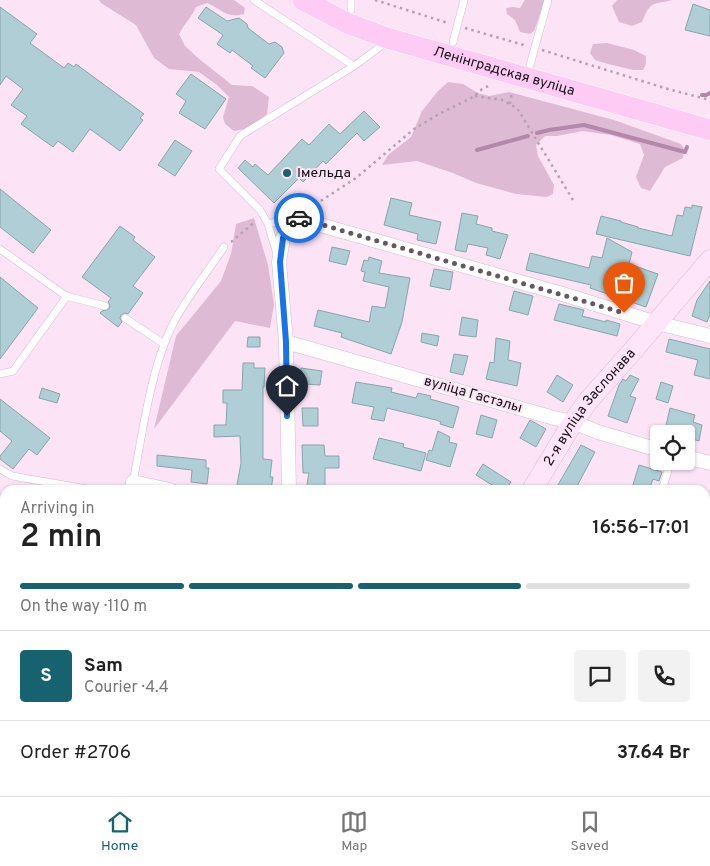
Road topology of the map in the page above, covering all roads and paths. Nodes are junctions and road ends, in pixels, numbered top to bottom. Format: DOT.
graph roads {
  1 [pos="254,0"];
  2 [pos="304,0"];
  3 [pos="330,0"];
  4 [pos="464,0"];
  5 [pos="548,0"];
  6 [pos="350,11"];
  7 [pos="389,32"];
  8 [pos="451,49"];
  9 [pos="354,66"];
  10 [pos="523,77"];
  11 [pos="493,83"];
  12 [pos="475,96"];
  13 [pos="510,104"];
  14 [pos="710,116"];
  15 [pos="710,130"];
  16 [pos="573,200"];
  17 [pos="263,216"];
  18 [pos="296,218"];
  19 [pos="268,224"];
  20 [pos="224,247"];
  21 [pos="0,250"];
  22 [pos="710,260"];
  23 [pos="280,262"];
  24 [pos="67,296"];
  25 [pos="105,306"];
  26 [pos="125,318"];
  27 [pos="656,323"];
  28 [pos="710,336"];
  29 [pos="286,342"];
  30 [pos="164,344"];
  31 [pos="0,374"];
  32 [pos="573,422"];
  33 [pos="650,447"];
  34 [pos="695,459"];
  35 [pos="710,463"];
  36 [pos="0,469"];
  37 [pos="668,470"];
  38 [pos="64,485"];
  39 [pos="132,485"];
  40 [pos="289,485"];
  41 [pos="535,485"];
  42 [pos="664,485"];
  1 -- 9 [label="lane"];
  2 -- 6 [label="main road, Ленінградская вуліца"];
  3 -- 6 [label="main road, Ленінградская вуліца"];
  4 -- 8 [label="lane"];
  5 -- 10 [label="lane"];
  6 -- 7 [label="main road, Ленінградская вуліца"];
  7 -- 8 [label="main road, Ленінградская вуліца"];
  7 -- 9 [label="lane"];
  8 -- 10 [label="main road, Ленінградская вуліца"];
  9 -- 17 [label="lane"];
  10 -- 13 [label="path"];
  10 -- 14 [label="main road, Ленінградская вуліца"];
  10 -- 15 [label="main road, Ленінградская вуліца"];
  11 -- 12 [label="path"];
  12 -- 13 [label="path"];
  12 -- 18 [label="path"];
  13 -- 16 [label="path"];
  17 -- 19 [label="lane"];
  17 -- 20 [label="path"];
  18 -- 19 [label="lane"];
  18 -- 23 [label="street"];
  18 -- 27 [label="street"];
  19 -- 23 [label="lane"];
  20 -- 30 [label="lane"];
  21 -- 24 [label="lane"];
  22 -- 27 [label="main road, 2-я вуліца Заслонава"];
  23 -- 29 [label="street"];
  24 -- 25 [label="lane"];
  24 -- 31 [label="lane"];
  26 -- 30 [label="lane"];
  27 -- 28 [label="street"];
  27 -- 32 [label="main road, 2-я вуліца Заслонава"];
  29 -- 32 [label="street, вуліца Гастэлы"];
  29 -- 40 [label="street"];
  30 -- 39 [label="lane"];
  32 -- 33 [label="street, вуліца Гастэлы"];
  32 -- 41 [label="main road, 2-я вуліца Заслонава"];
  34 -- 35 [label="street"];
  36 -- 38 [label="lane"];
  37 -- 42 [label="lane"];
}
